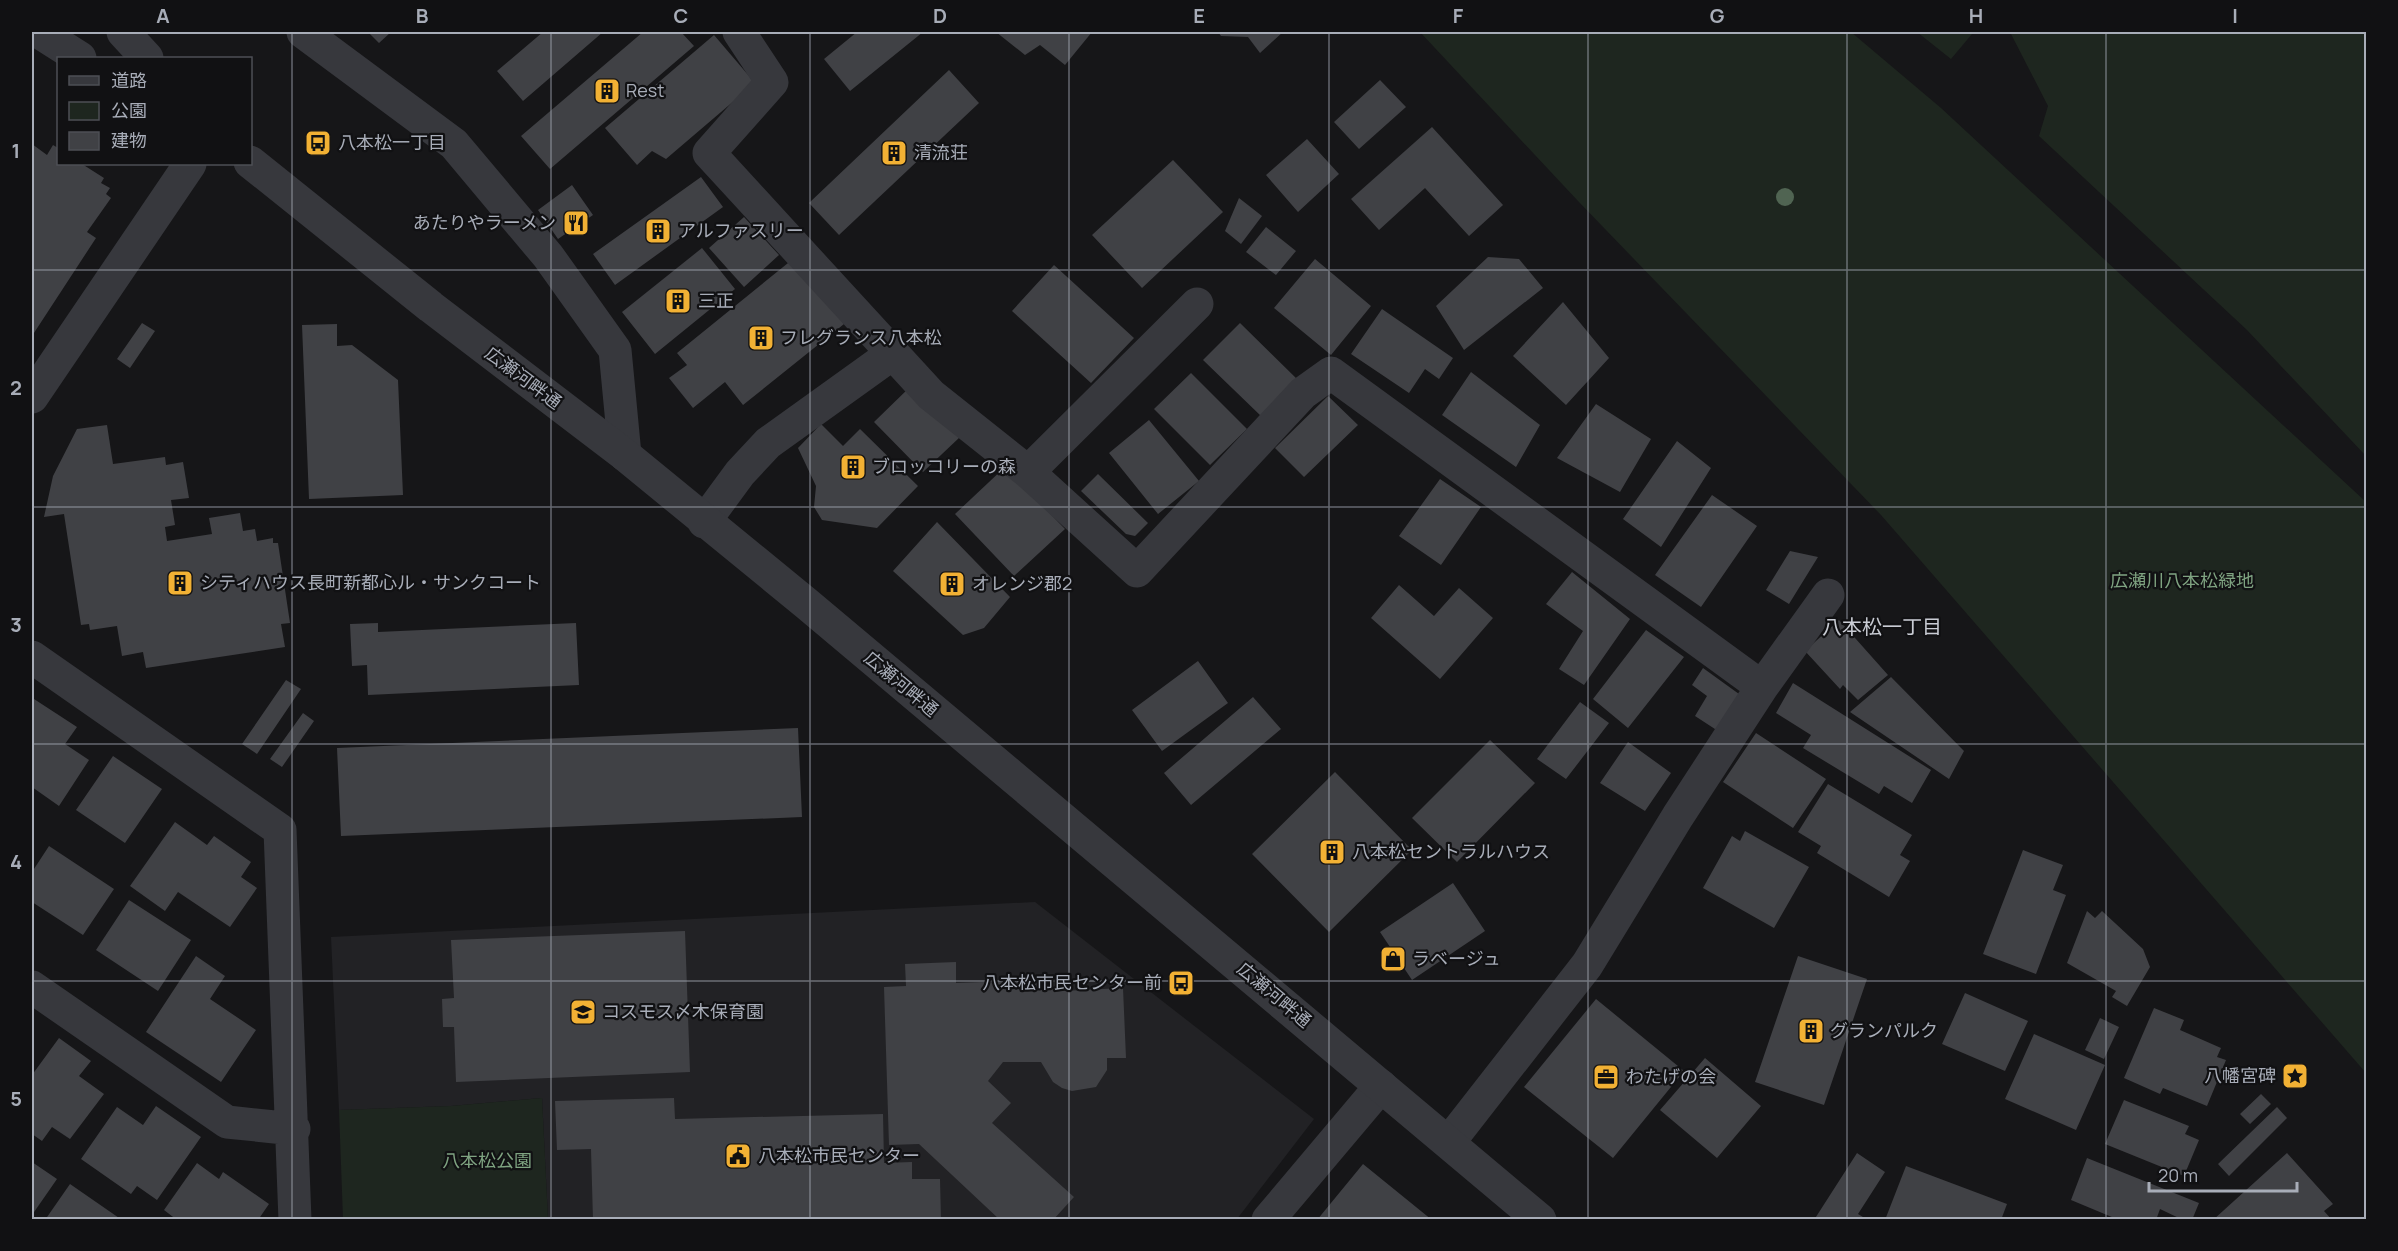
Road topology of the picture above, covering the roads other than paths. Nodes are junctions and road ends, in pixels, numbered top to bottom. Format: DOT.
graph roads {
  1 [pos="39,32"];
  2 [pos="123,32"];
  3 [pos="303,32"];
  4 [pos="739,32"];
  5 [pos="78,57"];
  6 [pos="146,57"];
  7 [pos="252,164"];
  8 [pos="189,165"];
  9 [pos="1197,304"];
  10 [pos="892,354"];
  11 [pos="32,397"];
  12 [pos="625,455"];
  13 [pos="1028,472"];
  14 [pos="704,522"];
  15 [pos="1828,595"];
  16 [pos="32,657"];
  17 [pos="1762,687"];
  18 [pos="32,987"];
  19 [pos="1381,1086"];
  20 [pos="294,1130"];
  21 [pos="1449,1142"];
  22 [pos="295,1220"];
  23 [pos="1268,1220"];
  24 [pos="1540,1220"];
  1 -- 5 [label="street"];
  2 -- 6 [label="street"];
  3 -- 12 [label="street"];
  4 -- 10 [label="street"];
  7 -- 12 [label="street, 広瀬河畔通"];
  8 -- 11 [label="street"];
  9 -- 13 [label="street"];
  10 -- 13 [label="street"];
  10 -- 14 [label="street"];
  12 -- 14 [label="street, 広瀬河畔通"];
  13 -- 17 [label="street"];
  14 -- 19 [label="street, 広瀬河畔通"];
  15 -- 17 [label="street"];
  16 -- 20 [label="street"];
  17 -- 21 [label="street"];
  18 -- 20 [label="street"];
  19 -- 21 [label="street, 広瀬河畔通"];
  19 -- 23 [label="street"];
  20 -- 22 [label="street"];
  21 -- 24 [label="street, 広瀬河畔通"];
}
